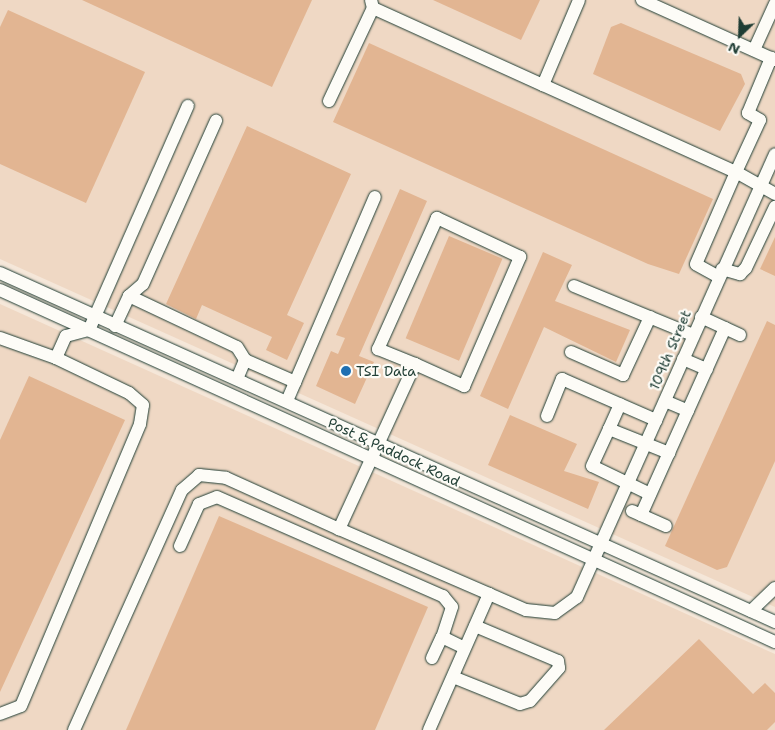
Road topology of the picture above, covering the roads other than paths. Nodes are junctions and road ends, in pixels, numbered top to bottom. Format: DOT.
graph roads {
  1 [pos="579,0"];
  2 [pos="642,0"];
  3 [pos="372,4"];
  4 [pos="775,4"];
  5 [pos="772,16"];
  6 [pos="754,50"];
  7 [pos="773,59"];
  8 [pos="543,85"];
  9 [pos="329,101"];
  10 [pos="188,106"];
  11 [pos="216,121"];
  12 [pos="775,154"];
  13 [pos="736,172"];
  14 [pos="762,183"];
  15 [pos="775,194"];
  16 [pos="375,197"];
  17 [pos="775,207"];
  18 [pos="0,273"];
  19 [pos="721,273"];
  20 [pos="574,286"];
  21 [pos="1,294"];
  22 [pos="129,296"];
  23 [pos="95,317"];
  24 [pos="650,317"];
  25 [pos="701,317"];
  26 [pos="115,326"];
  27 [pos="725,328"];
  28 [pos="89,330"];
  29 [pos="693,335"];
  30 [pos="740,335"];
  31 [pos="0,338"];
  32 [pos="572,352"];
  33 [pos="56,358"];
  34 [pos="683,359"];
  35 [pos="245,360"];
  36 [pos="415,364"];
  37 [pos="707,369"];
  38 [pos="237,380"];
  39 [pos="295,382"];
  40 [pos="287,401"];
  41 [pos="665,401"];
  42 [pos="620,404"];
  43 [pos="688,411"];
  44 [pos="547,416"];
  45 [pos="656,420"];
  46 [pos="609,429"];
  47 [pos="378,442"];
  48 [pos="646,445"];
  49 [pos="669,453"];
  50 [pos="371,457"];
  51 [pos="630,482"];
  52 [pos="650,494"];
  53 [pos="169,516"];
  54 [pos="189,525"];
  55 [pos="666,526"];
  56 [pos="339,528"];
  57 [pos="603,544"];
  58 [pos="180,546"];
  59 [pos="596,560"];
  60 [pos="775,588"];
  61 [pos="489,594"];
  62 [pos="751,611"];
  63 [pos="775,622"];
  64 [pos="475,626"];
  65 [pos="442,637"];
  66 [pos="775,642"];
  67 [pos="465,648"];
  68 [pos="432,658"];
  69 [pos="452,677"];
  70 [pos="0,714"];
  71 [pos="74,730"];
  72 [pos="429,730"];
  1 -- 8 [label="street"];
  2 -- 6 [label="street"];
  3 -- 8 [label="street"];
  3 -- 9 [label="street"];
  4 -- 5 [label="street"];
  5 -- 6 [label="street"];
  6 -- 7 [label="street"];
  7 -- 13 [label="street"];
  8 -- 13 [label="street"];
  10 -- 23 [label="street"];
  11 -- 22 [label="street"];
  12 -- 14 [label="street, 109th Street"];
  13 -- 14 [label="street"];
  13 -- 19 [label="street"];
  14 -- 15 [label="street"];
  14 -- 19 [label="street, 109th Street"];
  16 -- 39 [label="street"];
  17 -- 19 [label="street"];
  18 -- 23 [label="street, Post & Paddock Road"];
  19 -- 25 [label="street, 109th Street"];
  20 -- 24 [label="street"];
  21 -- 28 [label="street, Post & Paddock Road"];
  22 -- 26 [label="street"];
  22 -- 35 [label="street"];
  23 -- 26 [label="street, Post & Paddock Road"];
  23 -- 28 [label="street"];
  24 -- 29 [label="street"];
  24 -- 32 [label="street"];
  25 -- 27 [label="street"];
  25 -- 29 [label="street, 109th Street"];
  26 -- 38 [label="street, Post & Paddock Road"];
  27 -- 30 [label="street"];
  27 -- 37 [label="street"];
  28 -- 33 [label="street"];
  28 -- 50 [label="street, Post & Paddock Road"];
  29 -- 34 [label="street, 109th Street"];
  31 -- 33 [label="street"];
  33 -- 70 [label="street"];
  34 -- 37 [label="street"];
  34 -- 41 [label="street, 109th Street"];
  35 -- 38 [label="street"];
  35 -- 39 [label="street"];
  36 -- 36 [label="street"];
  36 -- 47 [label="street"];
  37 -- 43 [label="street"];
  38 -- 40 [label="street, Post & Paddock Road"];
  39 -- 40 [label="street"];
  40 -- 47 [label="street, Post & Paddock Road"];
  41 -- 43 [label="street"];
  41 -- 45 [label="street, 109th Street"];
  42 -- 44 [label="street"];
  42 -- 45 [label="street"];
  42 -- 46 [label="street"];
  43 -- 49 [label="street"];
  45 -- 48 [label="street, 109th Street"];
  46 -- 48 [label="street"];
  46 -- 51 [label="street"];
  47 -- 50 [label="street"];
  47 -- 57 [label="street, Post & Paddock Road"];
  48 -- 49 [label="street"];
  48 -- 51 [label="street, 109th Street"];
  49 -- 52 [label="street"];
  50 -- 56 [label="street"];
  50 -- 59 [label="street, Post & Paddock Road"];
  51 -- 52 [label="street"];
  51 -- 57 [label="street, 109th Street"];
  52 -- 55 [label="street"];
  53 -- 54 [label="street"];
  53 -- 56 [label="street, 109th Street"];
  53 -- 71 [label="street, 109th Street"];
  54 -- 58 [label="street"];
  54 -- 65 [label="street"];
  56 -- 61 [label="street, 109th Street"];
  57 -- 59 [label="street, 109th Street"];
  57 -- 62 [label="street, Post & Paddock Road"];
  59 -- 61 [label="street, 109th Street"];
  59 -- 66 [label="street, Post & Paddock Road"];
  60 -- 62 [label="street"];
  61 -- 64 [label="street"];
  62 -- 63 [label="street, Post & Paddock Road"];
  64 -- 67 [label="street"];
  64 -- 69 [label="street"];
  65 -- 67 [label="street"];
  65 -- 68 [label="street"];
  67 -- 69 [label="street"];
  69 -- 72 [label="street"];
}
